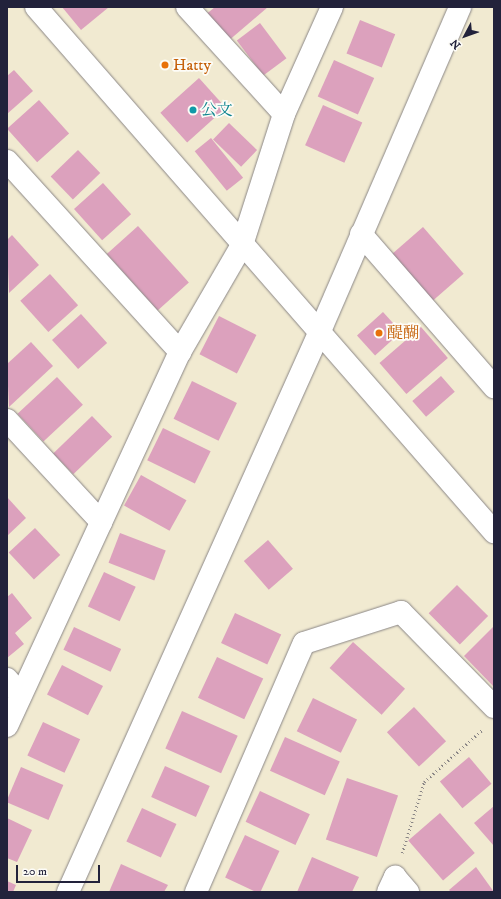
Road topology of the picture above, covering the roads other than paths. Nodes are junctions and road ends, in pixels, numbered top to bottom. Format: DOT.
graph roads {
  1 [pos="36,7"];
  2 [pos="187,7"];
  3 [pos="332,7"];
  4 [pos="460,7"];
  5 [pos="284,114"];
  6 [pos="7,161"];
  7 [pos="361,234"];
  8 [pos="242,245"];
  9 [pos="320,331"];
  10 [pos="180,352"];
  11 [pos="494,387"];
  12 [pos="7,420"];
  13 [pos="101,522"];
  14 [pos="494,532"];
  15 [pos="7,679"];
  16 [pos="21,695"];
  17 [pos="491,716"];
  18 [pos="7,726"];
  19 [pos="68,892"];
  20 [pos="196,892"];
  1 -- 8 [label="street"];
  2 -- 5 [label="street"];
  3 -- 5 [label="street"];
  4 -- 7 [label="street"];
  5 -- 8 [label="street"];
  6 -- 10 [label="street"];
  7 -- 9 [label="street"];
  7 -- 11 [label="street"];
  8 -- 9 [label="street"];
  8 -- 10 [label="street"];
  9 -- 14 [label="street"];
  9 -- 19 [label="street"];
  10 -- 13 [label="street"];
  12 -- 13 [label="street"];
  13 -- 16 [label="street"];
  15 -- 16 [label="street"];
  16 -- 18 [label="street"];
  17 -- 20 [label="street"];
}
